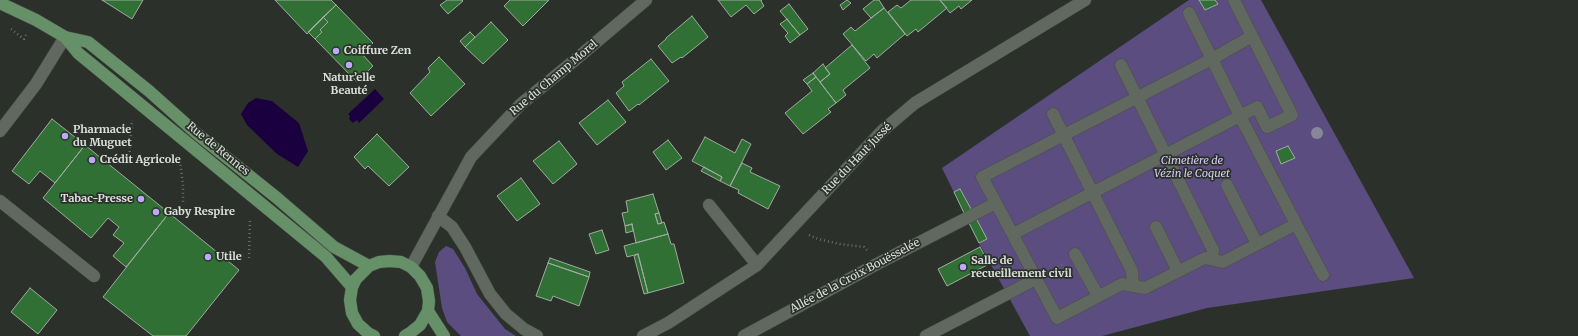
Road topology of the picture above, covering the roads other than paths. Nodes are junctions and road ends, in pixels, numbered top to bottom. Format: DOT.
graph roads {
  1 [pos="646,0"];
  2 [pos="1085,0"];
  3 [pos="1234,0"];
  4 [pos="0,3"];
  5 [pos="1189,13"];
  6 [pos="1252,36"];
  7 [pos="65,37"];
  8 [pos="1212,59"];
  9 [pos="1121,65"];
  10 [pos="1136,98"];
  11 [pos="1052,114"];
  12 [pos="1240,116"];
  13 [pos="0,131"];
  14 [pos="1063,135"];
  15 [pos="1165,155"];
  16 [pos="1227,186"];
  17 [pos="1092,194"];
  18 [pos="0,201"];
  19 [pos="996,203"];
  20 [pos="709,205"];
  21 [pos="438,216"];
  22 [pos="1296,224"];
  23 [pos="1156,227"];
  24 [pos="1013,234"];
  25 [pos="1257,244"];
  26 [pos="1075,254"];
  27 [pos="1212,259"];
  28 [pos="757,265"];
  29 [pos="369,266"];
  30 [pos="411,267"];
  31 [pos="1178,271"];
  32 [pos="1323,275"];
  33 [pos="94,276"];
  34 [pos="1036,279"];
  35 [pos="1133,286"];
  36 [pos="352,287"];
  37 [pos="1098,296"];
  38 [pos="428,311"];
  39 [pos="370,335"];
  40 [pos="410,335"];
  41 [pos="444,336"];
  42 [pos="537,336"];
  43 [pos="643,336"];
  44 [pos="744,336"];
  45 [pos="926,336"];
  1 -- 21 [label="street, Rue du Champ Morel"];
  2 -- 28 [label="street, Rue du Haut Jussé"];
  3 -- 6 [label="street"];
  4 -- 7 [label="main road, Rue de Rennes"];
  5 -- 8 [label="street"];
  6 -- 8 [label="street"];
  6 -- 12 [label="street"];
  7 -- 13 [label="street"];
  7 -- 29 [label="main road, Rue de Rennes"];
  7 -- 36 [label="main road, Rue de Rennes"];
  8 -- 10 [label="street"];
  8 -- 12 [label="street"];
  9 -- 10 [label="street"];
  10 -- 14 [label="street"];
  10 -- 15 [label="street"];
  11 -- 14 [label="street"];
  12 -- 15 [label="street"];
  12 -- 22 [label="street"];
  14 -- 17 [label="street"];
  14 -- 19 [label="street"];
  15 -- 17 [label="street"];
  15 -- 27 [label="street"];
  16 -- 25 [label="street"];
  17 -- 24 [label="street"];
  17 -- 35 [label="street"];
  18 -- 33 [label="street"];
  19 -- 24 [label="street"];
  19 -- 44 [label="street, Allée de la Croix Bouësselée"];
  20 -- 28 [label="street"];
  21 -- 30 [label="street, Rue du Champ Morel"];
  21 -- 42 [label="street"];
  22 -- 25 [label="street"];
  22 -- 32 [label="street"];
  23 -- 31 [label="street"];
  24 -- 34 [label="street"];
  25 -- 27 [label="street"];
  26 -- 37 [label="street"];
  27 -- 31 [label="street"];
  28 -- 43 [label="street, Rue du Haut Jussé"];
  29 -- 30 [label="main road"];
  29 -- 36 [label="main road"];
  30 -- 38 [label="main road"];
  31 -- 35 [label="street"];
  34 -- 37 [label="street"];
  34 -- 45 [label="street"];
  35 -- 37 [label="street"];
  36 -- 39 [label="main road"];
  38 -- 40 [label="main road"];
  38 -- 41 [label="main road"];
}
